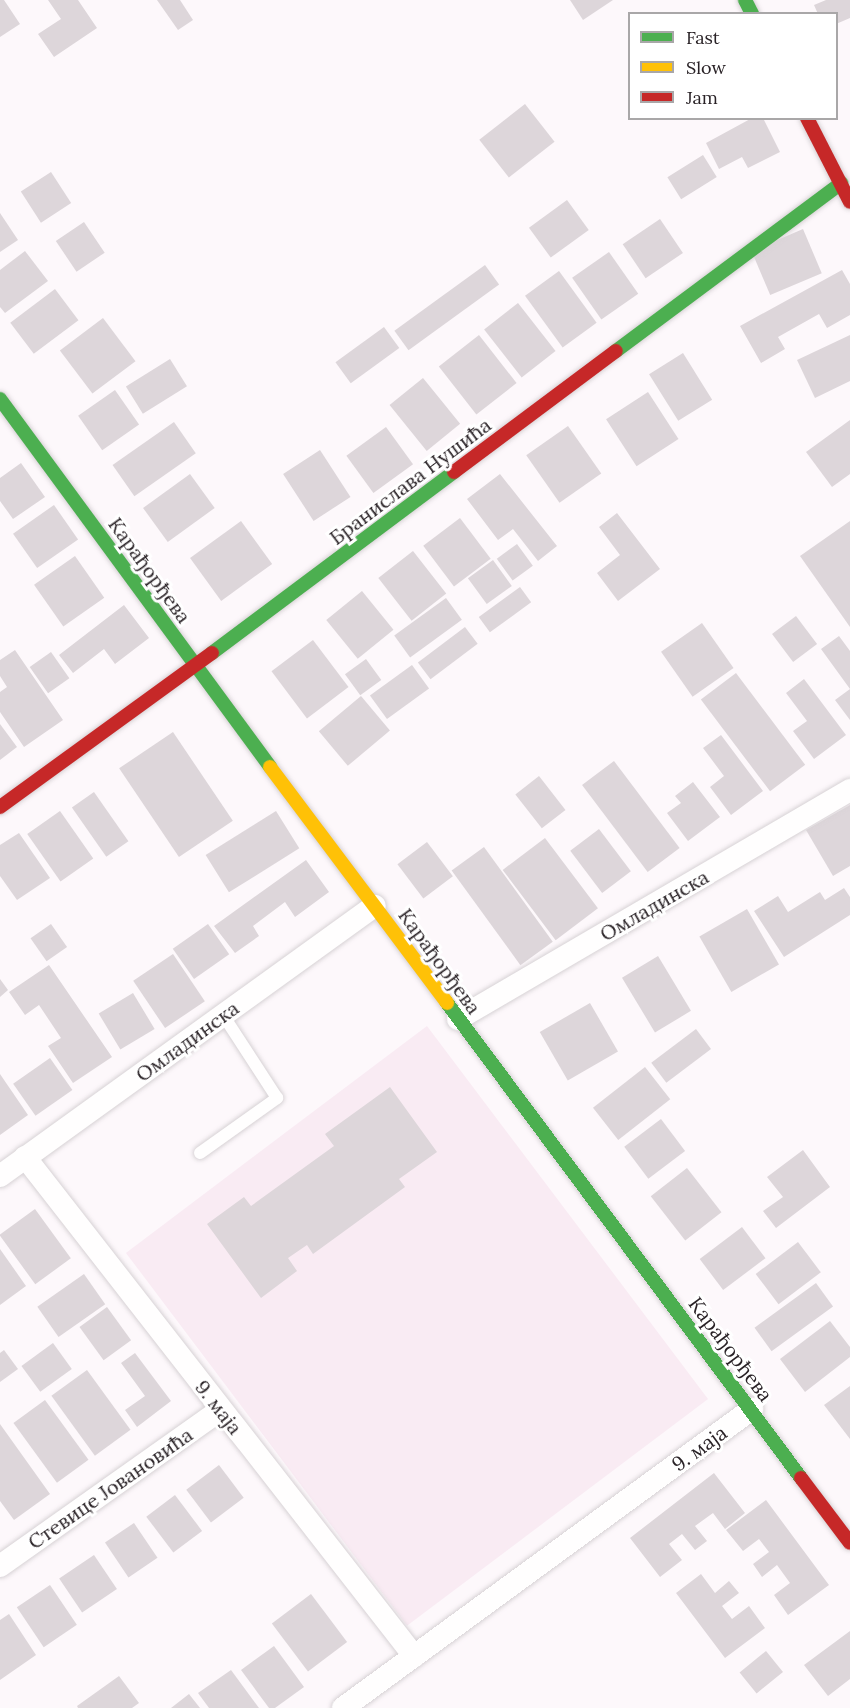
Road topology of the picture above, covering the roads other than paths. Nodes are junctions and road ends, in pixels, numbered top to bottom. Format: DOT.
graph roads {
  1 [pos="808,120"];
  2 [pos="841,183"];
  3 [pos="850,202"];
  4 [pos="4,412"];
  5 [pos="195,666"];
  6 [pos="850,790"];
  7 [pos="0,807"];
  8 [pos="375,906"];
  9 [pos="224,1015"];
  10 [pos="458,1020"];
  11 [pos="200,1153"];
  12 [pos="25,1157"];
  13 [pos="0,1176"];
  14 [pos="752,1409"];
  15 [pos="220,1410"];
  16 [pos="850,1543"];
  17 [pos="0,1566"];
  18 [pos="414,1656"];
  19 [pos="343,1708"];
  1 -- 2 [label="street"];
  2 -- 3 [label="street"];
  2 -- 5 [label="street, Бранислава Нушића"];
  4 -- 5 [label="street, Карађорђева"];
  5 -- 7 [label="street, Бранислава Нушића"];
  5 -- 8 [label="street, Карађорђева"];
  6 -- 10 [label="street, Омладинска"];
  8 -- 9 [label="street, Омладинска"];
  8 -- 10 [label="street, Карађорђева"];
  9 -- 11 [label="lane"];
  9 -- 12 [label="street, Омладинска"];
  10 -- 14 [label="street, Карађорђева"];
  12 -- 13 [label="street, Омладинска"];
  12 -- 15 [label="street, 9. маја"];
  14 -- 16 [label="street, Карађорђева"];
  14 -- 18 [label="street, 9. маја"];
  15 -- 17 [label="street, Стевице Јовановића"];
  15 -- 18 [label="street, 9. маја"];
  18 -- 19 [label="street, 9. маја"];
}
